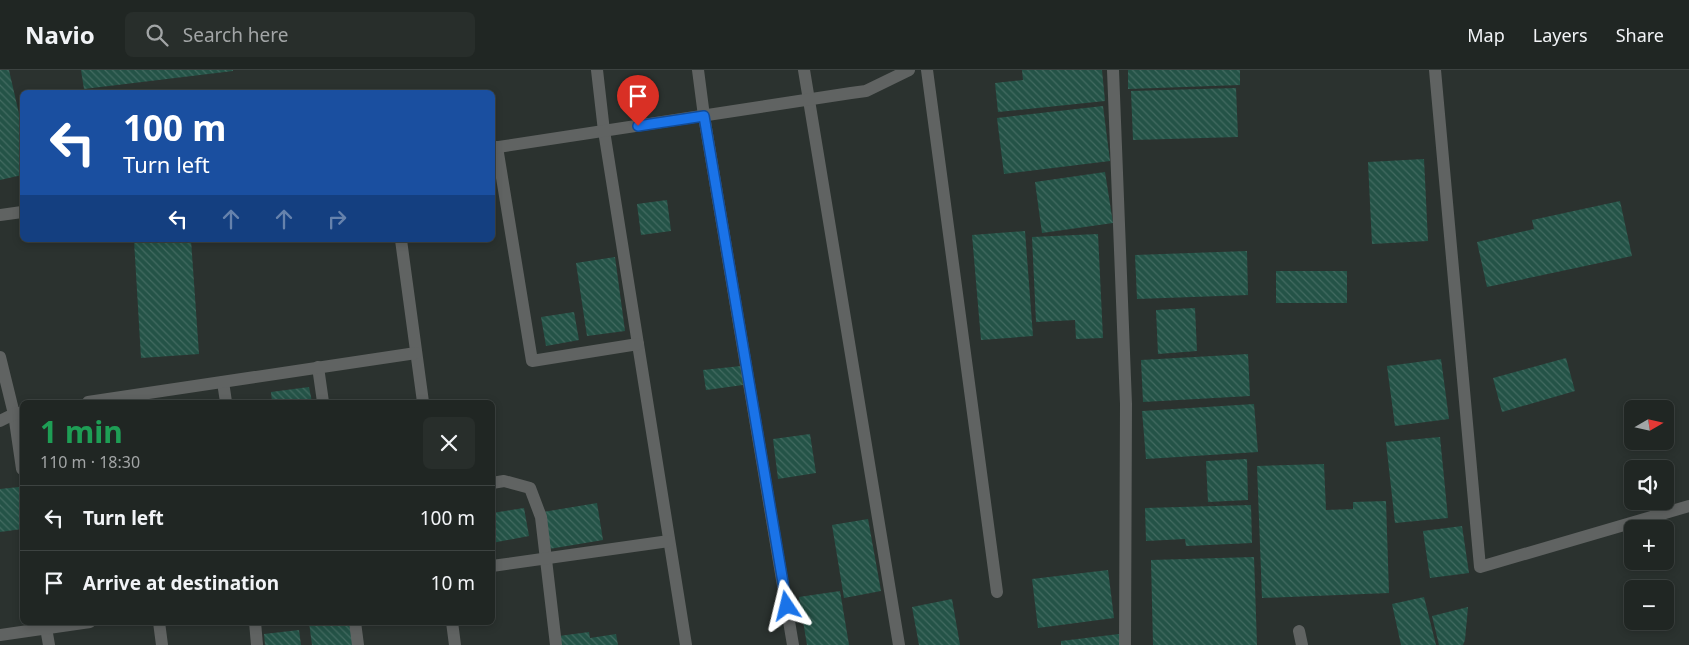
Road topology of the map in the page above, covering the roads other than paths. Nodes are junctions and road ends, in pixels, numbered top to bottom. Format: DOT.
graph roads {
  1 [pos="597,70"];
  2 [pos="698,70"];
  3 [pos="804,70"];
  4 [pos="909,70"];
  5 [pos="927,70"];
  6 [pos="1113,70"];
  7 [pos="1435,70"];
  8 [pos="808,100"];
  9 [pos="704,116"];
  10 [pos="604,131"];
  11 [pos="495,148"];
  12 [pos="20,212"];
  13 [pos="0,215"];
  14 [pos="401,242"];
  15 [pos="638,344"];
  16 [pos="416,353"];
  17 [pos="0,356"];
  18 [pos="318,367"];
  19 [pos="223,382"];
  20 [pos="119,400"];
  21 [pos="226,400"];
  22 [pos="323,400"];
  23 [pos="423,400"];
  24 [pos="18,413"];
  25 [pos="0,421"];
  26 [pos="20,441"];
  27 [pos="495,482"];
  28 [pos="1689,506"];
  29 [pos="669,540"];
  30 [pos="546,558"];
  31 [pos="495,566"];
  32 [pos="998,592"];
  33 [pos="159,625"];
  34 [pos="255,625"];
  35 [pos="355,625"];
  36 [pos="452,625"];
  37 [pos="46,626"];
  38 [pos="1299,631"];
  39 [pos="0,635"];
  40 [pos="49,645"];
  41 [pos="162,645"];
  42 [pos="257,645"];
  43 [pos="358,645"];
  44 [pos="455,645"];
  45 [pos="556,645"];
  46 [pos="686,645"];
  47 [pos="794,645"];
  48 [pos="899,645"];
  49 [pos="1125,645"];
  50 [pos="1302,645"];
  1 -- 10 [label="street"];
  2 -- 9 [label="street"];
  3 -- 8 [label="street"];
  4 -- 8 [label="street"];
  5 -- 32 [label="street"];
  6 -- 49 [label="street"];
  7 -- 28 [label="street"];
  8 -- 9 [label="street"];
  8 -- 48 [label="street"];
  9 -- 10 [label="street"];
  9 -- 47 [label="street"];
  10 -- 11 [label="street"];
  10 -- 15 [label="street"];
  11 -- 15 [label="street"];
  12 -- 13 [label="street"];
  14 -- 16 [label="street"];
  15 -- 29 [label="street"];
  16 -- 18 [label="street"];
  16 -- 23 [label="street"];
  17 -- 24 [label="street"];
  18 -- 19 [label="street"];
  18 -- 22 [label="street"];
  19 -- 20 [label="street"];
  19 -- 21 [label="street"];
  24 -- 25 [label="street"];
  24 -- 26 [label="street"];
  27 -- 30 [label="street"];
  29 -- 30 [label="street"];
  29 -- 46 [label="street"];
  30 -- 31 [label="street"];
  30 -- 45 [label="street"];
  33 -- 41 [label="street"];
  34 -- 42 [label="street"];
  35 -- 43 [label="street"];
  36 -- 44 [label="street"];
  37 -- 39 [label="street"];
  37 -- 40 [label="street"];
  38 -- 50 [label="street"];
}
